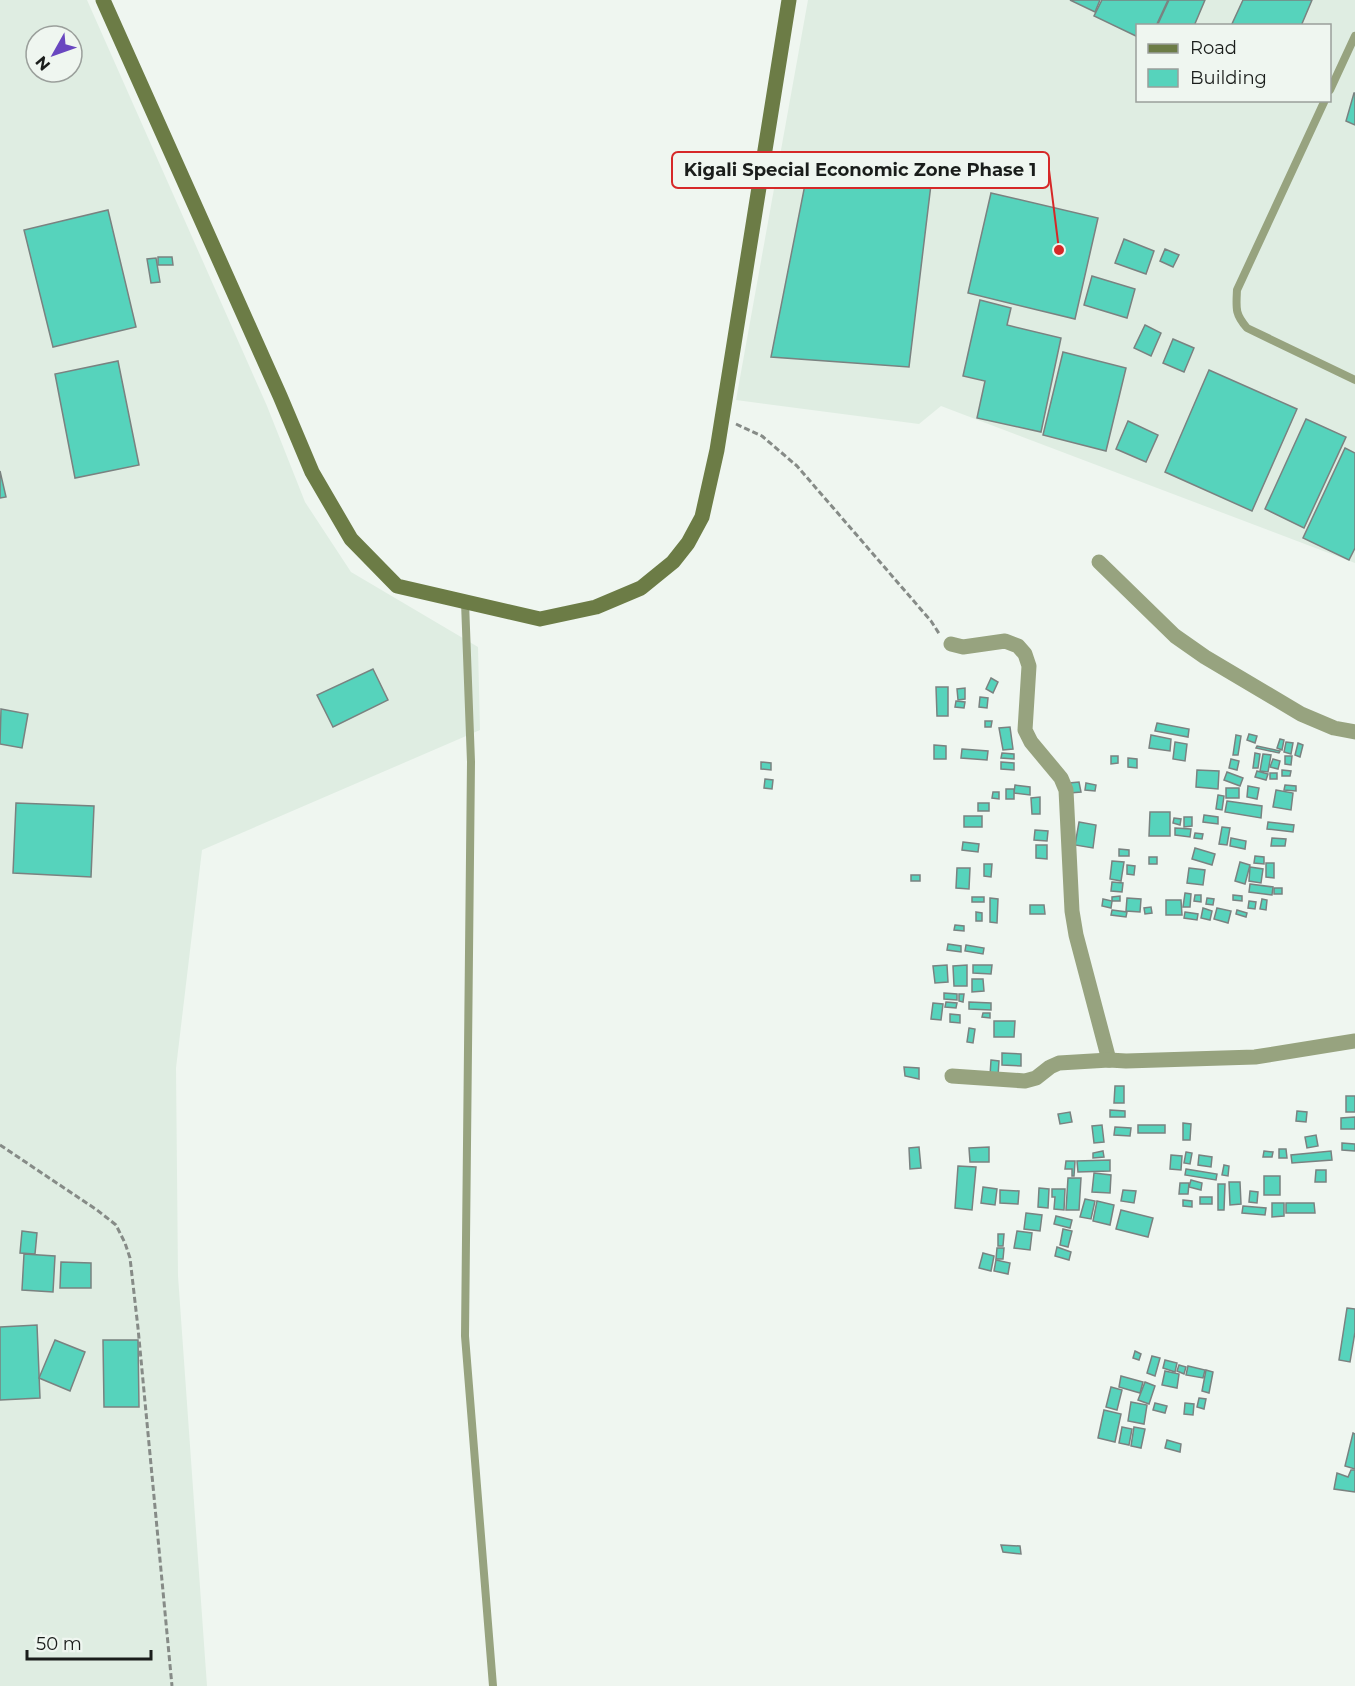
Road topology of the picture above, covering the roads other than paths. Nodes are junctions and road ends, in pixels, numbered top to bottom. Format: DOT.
graph roads {
  1 [pos="103,0"];
  2 [pos="789,0"];
  3 [pos="1355,36"];
  4 [pos="1331,86"];
  5 [pos="1324,102"];
  6 [pos="1355,380"];
  7 [pos="1099,562"];
  8 [pos="465,602"];
  9 [pos="951,644"];
  10 [pos="1355,732"];
  11 [pos="1355,1041"];
  12 [pos="1109,1060"];
  13 [pos="952,1076"];
  14 [pos="493,1686"];
  1 -- 8 [label="main road"];
  2 -- 8 [label="main road"];
  3 -- 4 [label="lane"];
  5 -- 6 [label="lane"];
  7 -- 10 [label="street"];
  8 -- 14 [label="lane"];
  9 -- 12 [label="street"];
  11 -- 12 [label="street"];
  12 -- 13 [label="street"];
}
